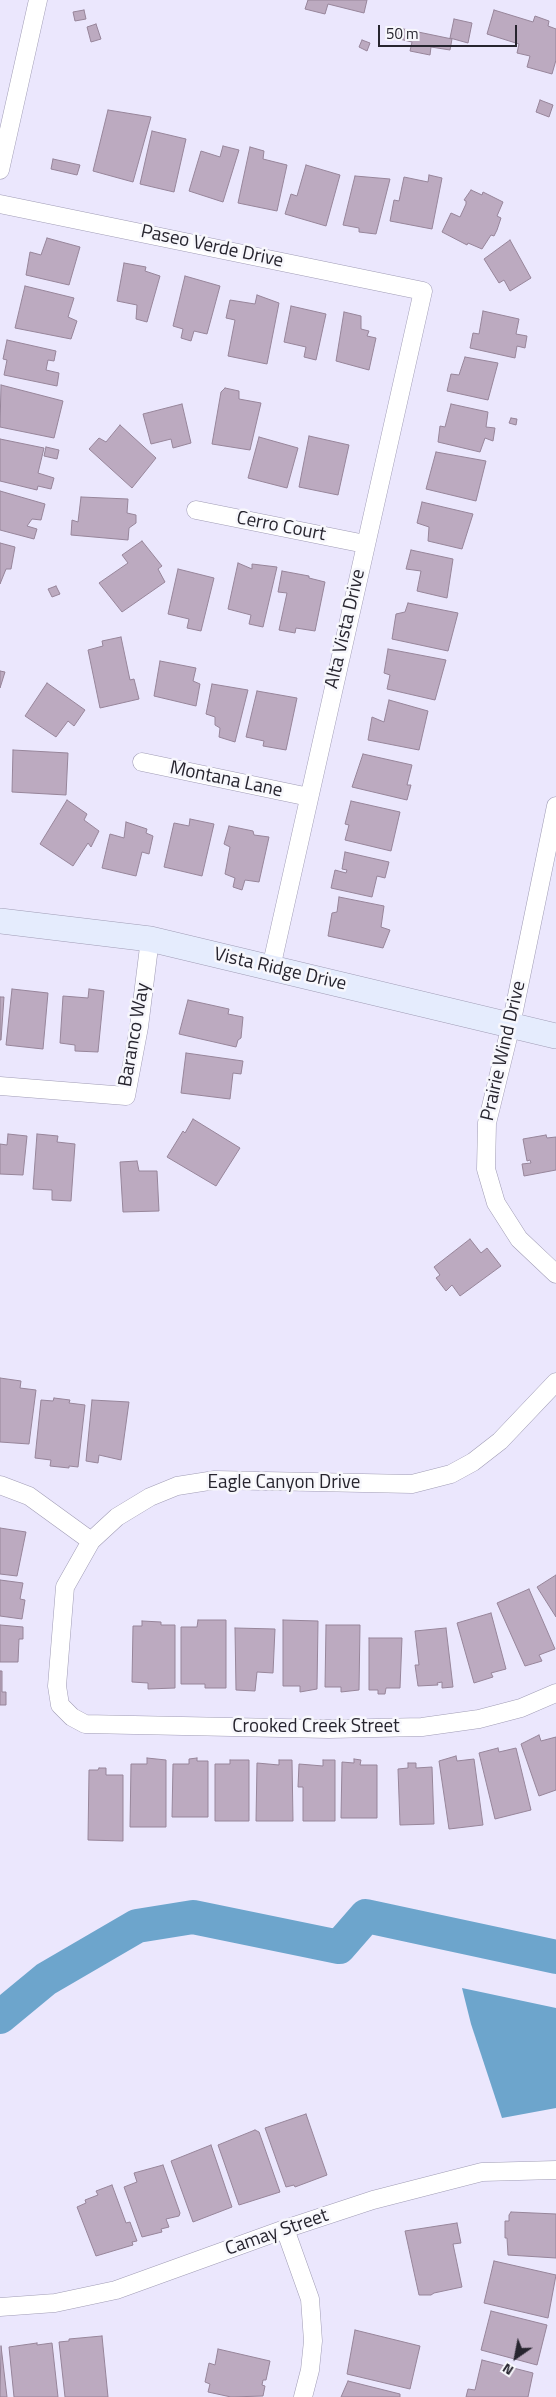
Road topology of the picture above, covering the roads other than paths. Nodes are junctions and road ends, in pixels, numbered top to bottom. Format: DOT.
graph roads {
  1 [pos="38,0"];
  2 [pos="0,170"];
  3 [pos="0,204"];
  4 [pos="423,290"];
  5 [pos="196,510"];
  6 [pos="365,544"];
  7 [pos="142,762"];
  8 [pos="309,797"];
  9 [pos="556,806"];
  10 [pos="552,842"];
  11 [pos="0,921"];
  12 [pos="150,939"];
  13 [pos="270,968"];
  14 [pos="511,1025"];
  15 [pos="556,1036"];
  16 [pos="0,1086"];
  17 [pos="556,1274"];
  18 [pos="556,1382"];
  19 [pos="0,1485"];
  20 [pos="91,1541"];
  21 [pos="556,1693"];
  22 [pos="72,1718"];
  23 [pos="556,2170"];
  24 [pos="285,2229"];
  25 [pos="0,2307"];
  26 [pos="303,2397"];
  1 -- 2 [label="street"];
  3 -- 4 [label="street, Paseo Verde Drive"];
  4 -- 6 [label="street, Alta Vista Drive"];
  5 -- 6 [label="street, Cerro Court"];
  6 -- 8 [label="street, Alta Vista Drive"];
  7 -- 8 [label="street, Montana Lane"];
  8 -- 13 [label="street, Alta Vista Drive"];
  9 -- 10 [label="street, Prairie Wind Drive"];
  10 -- 14 [label="street, Prairie Wind Drive"];
  11 -- 12 [label="street, Vista Ridge Drive"];
  12 -- 13 [label="street, Vista Ridge Drive"];
  12 -- 16 [label="street, Baranco Way"];
  13 -- 14 [label="street, Vista Ridge Drive"];
  14 -- 15 [label="street, Vista Ridge Drive"];
  14 -- 17 [label="street, Prairie Wind Drive"];
  18 -- 20 [label="street, Eagle Canyon Drive"];
  19 -- 20 [label="street"];
  20 -- 22 [label="street, Eagle Canyon Drive"];
  21 -- 22 [label="street, Crooked Creek Street"];
  23 -- 24 [label="street, Camay Street"];
  24 -- 25 [label="street, Camay Street"];
  24 -- 26 [label="street"];
}
